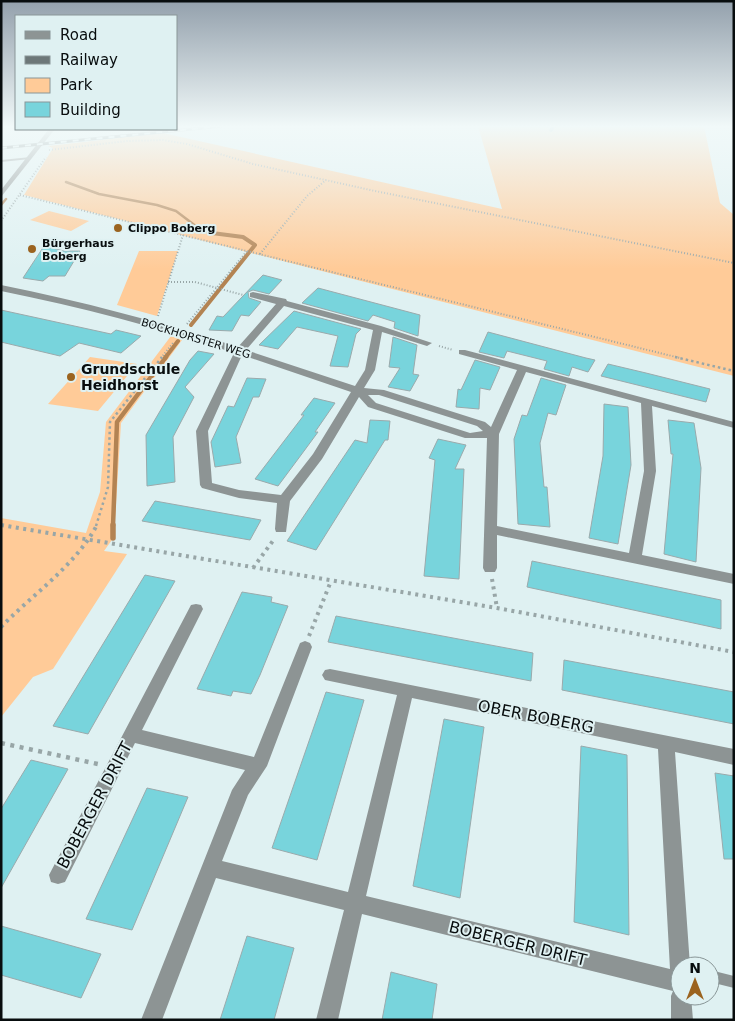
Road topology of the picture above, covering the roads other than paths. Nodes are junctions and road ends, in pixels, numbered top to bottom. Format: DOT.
graph roads {
  1 [pos="18,174"];
  2 [pos="1,195"];
  3 [pos="1,288"];
  4 [pos="253,295"];
  5 [pos="283,301"];
  6 [pos="378,328"];
  7 [pos="427,343"];
  8 [pos="239,352"];
  9 [pos="462,352"];
  10 [pos="522,368"];
  11 [pos="359,391"];
  12 [pos="646,400"];
  13 [pos="734,425"];
  14 [pos="493,434"];
  15 [pos="284,500"];
  16 [pos="281,529"];
  17 [pos="491,529"];
  18 [pos="635,558"];
  19 [pos="490,568"];
  20 [pos="734,579"];
  21 [pos="196,609"];
  22 [pos="305,647"];
  23 [pos="330,675"];
  24 [pos="406,690"];
  25 [pos="131,736"];
  26 [pos="666,743"];
  27 [pos="734,757"];
  28 [pos="259,766"];
  29 [pos="211,868"];
  30 [pos="58,876"];
  31 [pos="356,904"];
  32 [pos="679,956"];
  33 [pos="720,978"];
  34 [pos="670,980"];
  35 [pos="734,982"];
  36 [pos="681,1006"];
  37 [pos="151,1020"];
  38 [pos="327,1020"];
  39 [pos="682,1020"];
  1 -- 2 [label="street"];
  3 -- 8 [label="street, BOCKHORSTER WEG"];
  4 -- 5 [label="street"];
  5 -- 6 [label="street"];
  5 -- 8 [label="street"];
  6 -- 7 [label="street"];
  6 -- 11 [label="street"];
  8 -- 11 [label="street, BOCKHORSTER WEG"];
  8 -- 15 [label="street"];
  9 -- 10 [label="street"];
  10 -- 12 [label="street"];
  10 -- 14 [label="street"];
  11 -- 14 [label="street, BOCKHORSTER WEG"];
  11 -- 15 [label="street"];
  12 -- 13 [label="street"];
  12 -- 18 [label="street"];
  14 -- 17 [label="street"];
  15 -- 16 [label="street"];
  17 -- 18 [label="street"];
  17 -- 19 [label="street"];
  18 -- 20 [label="street"];
  21 -- 25 [label="street, BOBERGER DRIFT"];
  22 -- 28 [label="street"];
  23 -- 24 [label="street, OBER BOBERG"];
  24 -- 26 [label="street, OBER BOBERG"];
  24 -- 31 [label="street"];
  25 -- 28 [label="street, BOBERGER DRIFT"];
  25 -- 30 [label="street, BOBERGER DRIFT"];
  26 -- 27 [label="street, OBER BOBERG"];
  26 -- 32 [label="street"];
  28 -- 29 [label="street"];
  29 -- 31 [label="street, BOBERGER DRIFT"];
  29 -- 37 [label="street"];
  31 -- 34 [label="street, BOBERGER DRIFT"];
  31 -- 38 [label="street"];
  33 -- 35 [label="lane"];
  36 -- 39 [label="street"];
}
